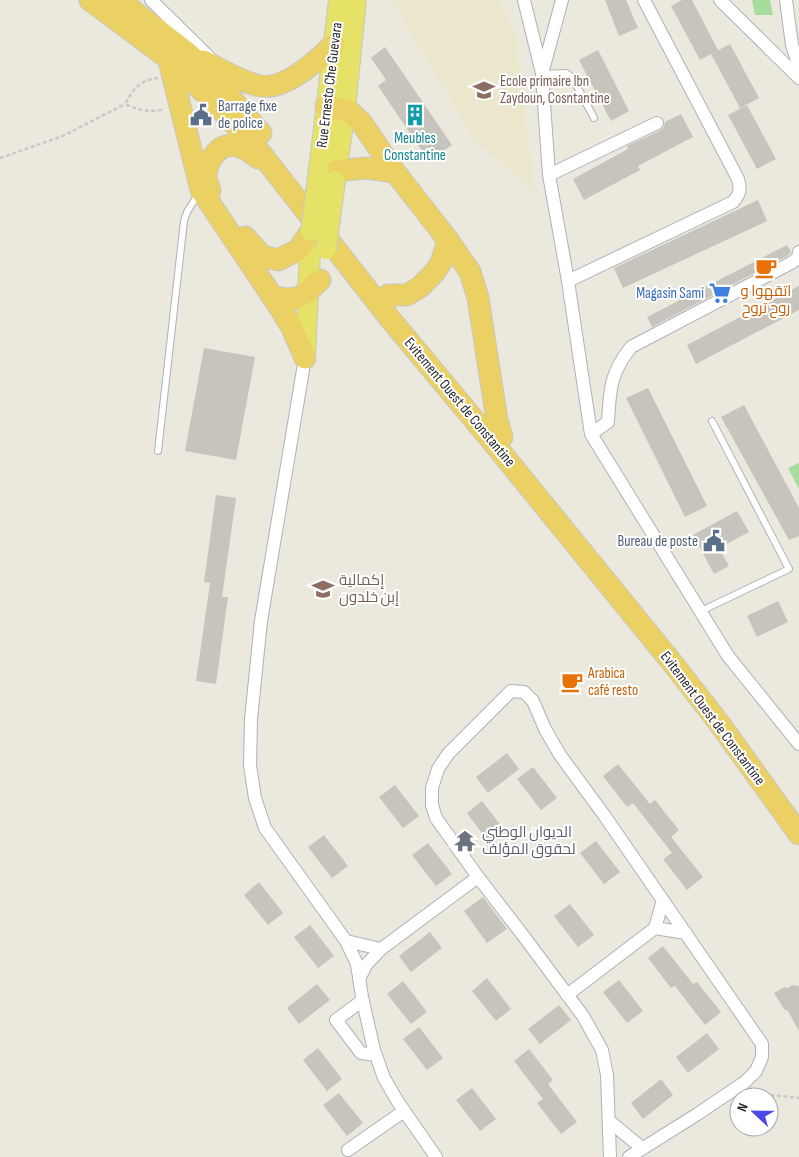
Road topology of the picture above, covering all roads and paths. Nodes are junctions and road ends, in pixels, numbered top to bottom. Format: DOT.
graph roads {
  1 [pos="90,0"];
  2 [pos="119,0"];
  3 [pos="151,0"];
  4 [pos="338,0"];
  5 [pos="356,0"];
  6 [pos="524,0"];
  7 [pos="562,0"];
  8 [pos="644,0"];
  9 [pos="720,0"];
  10 [pos="786,0"];
  11 [pos="334,44"];
  12 [pos="177,63"];
  13 [pos="799,67"];
  14 [pos="222,69"];
  15 [pos="542,74"];
  16 [pos="799,78"];
  17 [pos="125,104"];
  18 [pos="336,108"];
  19 [pos="180,110"];
  20 [pos="594,118"];
  21 [pos="657,123"];
  22 [pos="0,158"];
  23 [pos="274,169"];
  24 [pos="395,172"];
  25 [pos="330,174"];
  26 [pos="550,175"];
  27 [pos="200,190"];
  28 [pos="310,231"];
  29 [pos="448,240"];
  30 [pos="799,252"];
  31 [pos="568,281"];
  32 [pos="313,286"];
  33 [pos="271,295"];
  34 [pos="388,295"];
  35 [pos="305,358"];
  36 [pos="712,421"];
  37 [pos="591,434"];
  38 [pos="502,437"];
  39 [pos="158,451"];
  40 [pos="701,611"];
  41 [pos="799,744"];
  42 [pos="799,814"];
  43 [pos="799,834"];
  44 [pos="478,878"];
  45 [pos="663,900"];
  46 [pos="655,928"];
  47 [pos="686,933"];
  48 [pos="346,941"];
  49 [pos="381,948"];
  50 [pos="359,979"];
  51 [pos="567,995"];
  52 [pos="362,1000"];
  53 [pos="376,1055"];
  54 [pos="737,1087"];
  55 [pos="729,1092"];
  56 [pos="779,1096"];
  57 [pos="799,1098"];
  58 [pos="404,1111"];
  59 [pos="609,1120"];
  60 [pos="642,1148"];
  61 [pos="348,1150"];
  62 [pos="436,1157"];
  63 [pos="610,1157"];
  64 [pos="629,1157"];
  1 -- 12 [label="highway, Evitement Ouest de Constantine"];
  2 -- 12 [label="highway, Evitement Ouest de Constantine"];
  3 -- 14 [label="street"];
  4 -- 11 [label="main road, Rue Ernesto Che Guevara"];
  5 -- 18 [label="main road"];
  6 -- 15 [label="street"];
  7 -- 15 [label="street"];
  8 -- 31 [label="street"];
  9 -- 16 [label="street"];
  10 -- 13 [label="street"];
  11 -- 14 [label="highway"];
  11 -- 18 [label="main road, Rue Ernesto Che Guevara"];
  12 -- 14 [label="highway"];
  12 -- 17 [label="path"];
  12 -- 19 [label="highway"];
  12 -- 23 [label="highway, Evitement Ouest de Constantine"];
  12 -- 34 [label="highway, Evitement Ouest de Constantine"];
  15 -- 20 [label="lane"];
  15 -- 26 [label="street"];
  17 -- 19 [label="path"];
  17 -- 22 [label="path"];
  18 -- 24 [label="highway"];
  18 -- 25 [label="main road, Rue Ernesto Che Guevara"];
  19 -- 27 [label="highway"];
  21 -- 26 [label="street"];
  23 -- 28 [label="highway"];
  23 -- 43 [label="highway, Evitement Ouest de Constantine"];
  24 -- 25 [label="highway"];
  24 -- 29 [label="highway"];
  25 -- 28 [label="main road, bridge"];
  25 -- 32 [label="main road, bridge"];
  26 -- 31 [label="street"];
  27 -- 33 [label="highway"];
  27 -- 39 [label="lane"];
  28 -- 32 [label="main road"];
  29 -- 34 [label="highway"];
  29 -- 38 [label="highway"];
  30 -- 37 [label="street"];
  31 -- 37 [label="street"];
  32 -- 33 [label="highway"];
  32 -- 35 [label="main road"];
  33 -- 35 [label="highway"];
  34 -- 38 [label="highway, Evitement Ouest de Constantine"];
  35 -- 48 [label="street"];
  36 -- 40 [label="lane"];
  37 -- 40 [label="street"];
  38 -- 42 [label="highway, Evitement Ouest de Constantine"];
  40 -- 41 [label="street"];
  44 -- 45 [label="street"];
  44 -- 49 [label="street"];
  44 -- 51 [label="street"];
  45 -- 46 [label="street"];
  45 -- 47 [label="street"];
  46 -- 47 [label="street"];
  46 -- 51 [label="street"];
  47 -- 54 [label="street"];
  48 -- 49 [label="street"];
  48 -- 50 [label="street"];
  49 -- 50 [label="street"];
  50 -- 52 [label="street"];
  51 -- 59 [label="street"];
  52 -- 53 [label="street"];
  52 -- 53 [label="street"];
  53 -- 58 [label="street"];
  55 -- 60 [label="street"];
  56 -- 57 [label="path"];
  58 -- 61 [label="street"];
  58 -- 62 [label="street"];
  59 -- 60 [label="street"];
  59 -- 63 [label="street"];
  60 -- 64 [label="street"];
}
